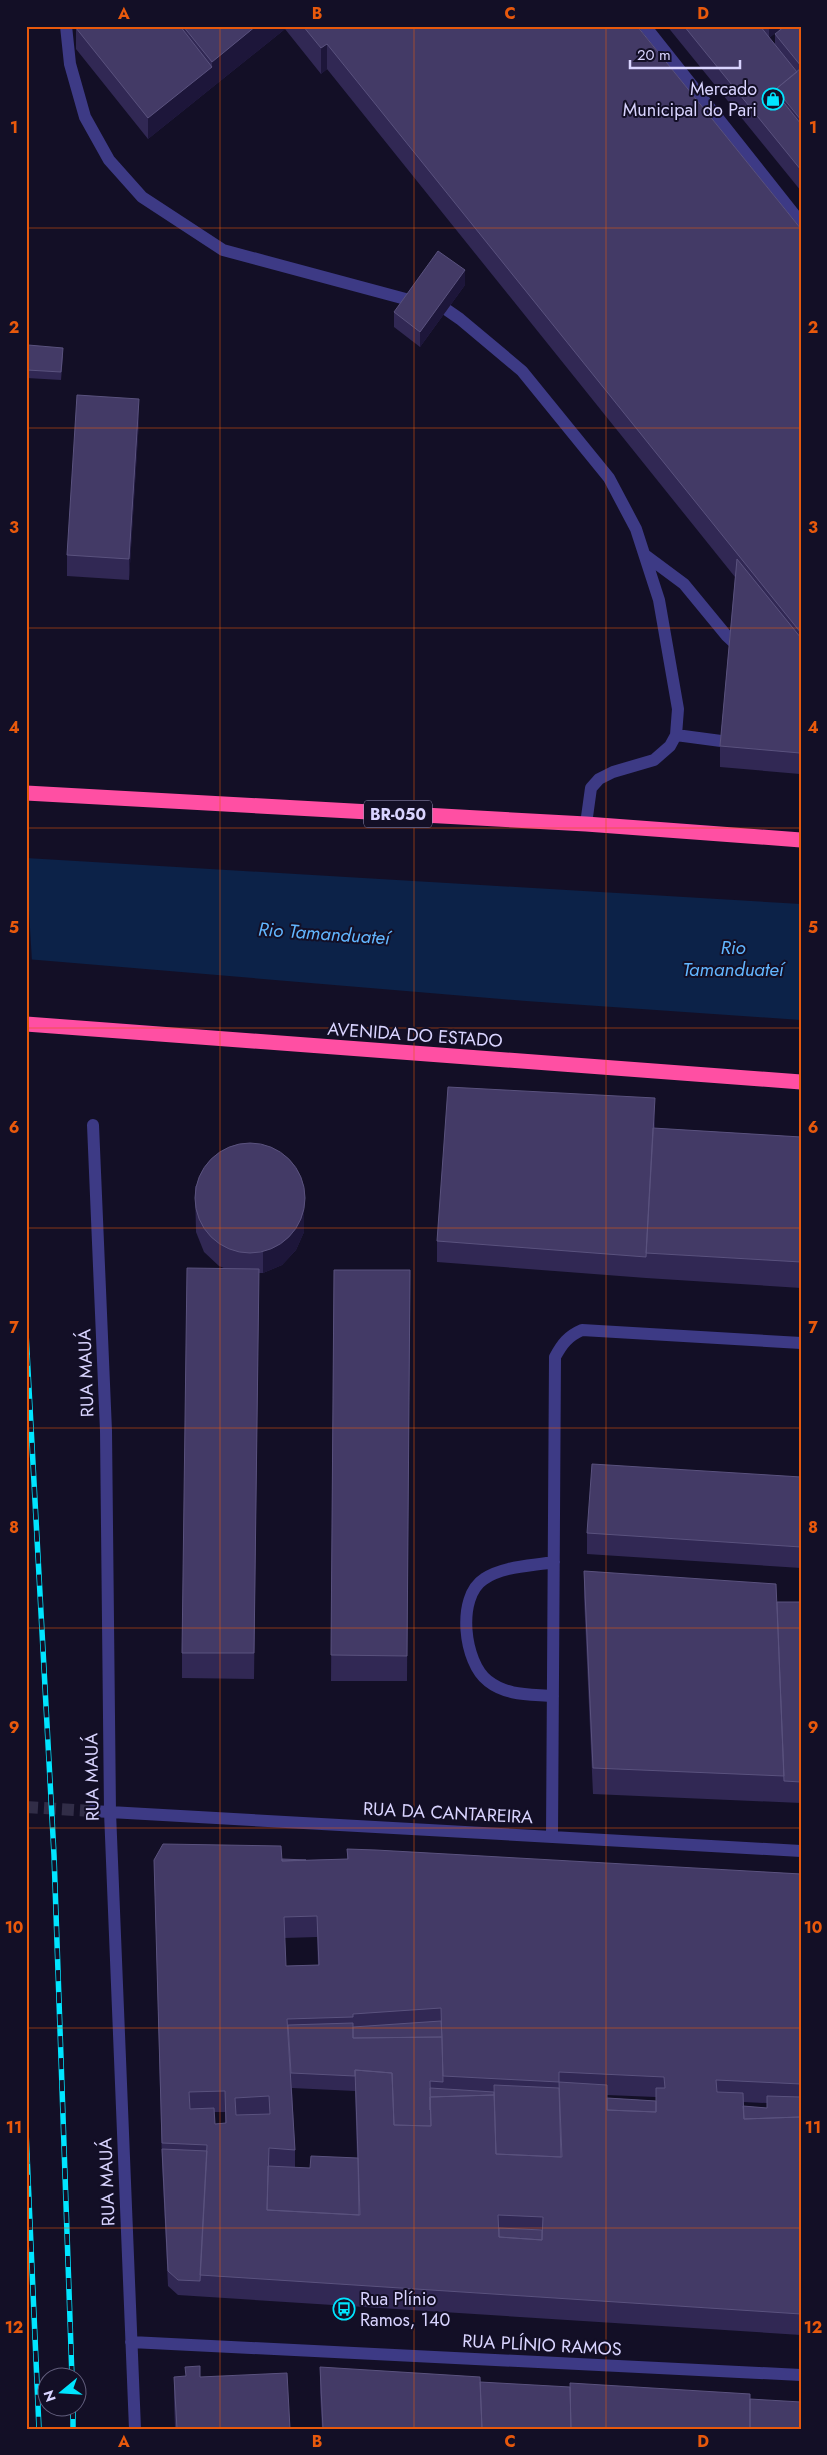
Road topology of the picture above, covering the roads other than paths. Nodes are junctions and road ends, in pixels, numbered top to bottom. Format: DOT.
graph roads {
  1 [pos="66,26"];
  2 [pos="645,26"];
  3 [pos="801,223"];
  4 [pos="412,301"];
  5 [pos="447,310"];
  6 [pos="644,555"];
  7 [pos="753,661"];
  8 [pos="676,735"];
  9 [pos="753,744"];
  10 [pos="26,793"];
  11 [pos="586,824"];
  12 [pos="801,840"];
  13 [pos="26,1024"];
  14 [pos="801,1082"];
  15 [pos="93,1125"];
  16 [pos="801,1343"];
  17 [pos="554,1562"];
  18 [pos="553,1696"];
  19 [pos="92,1811"];
  20 [pos="110,1812"];
  21 [pos="552,1837"];
  22 [pos="801,1851"];
  23 [pos="131,2342"];
  24 [pos="801,2375"];
  25 [pos="135,2429"];
  1 -- 4 [label="street"];
  2 -- 3 [label="street"];
  5 -- 6 [label="street"];
  6 -- 7 [label="street"];
  6 -- 8 [label="street"];
  8 -- 9 [label="street"];
  8 -- 11 [label="street"];
  10 -- 11 [label="highway, BR-050"];
  11 -- 12 [label="highway, BR-050"];
  13 -- 14 [label="highway, AVENIDA DO ESTADO"];
  15 -- 20 [label="street, RUA MAUÁ"];
  16 -- 17 [label="street"];
  17 -- 18 [label="street"];
  17 -- 18 [label="street"];
  18 -- 21 [label="street"];
  19 -- 20 [label="street, RUA DA CANTAREIRA"];
  20 -- 21 [label="street, RUA DA CANTAREIRA"];
  20 -- 23 [label="street, RUA MAUÁ"];
  21 -- 22 [label="street, RUA DA CANTAREIRA"];
  23 -- 24 [label="street, RUA PLÍNIO RAMOS"];
  23 -- 25 [label="street, RUA MAUÁ"];
}
